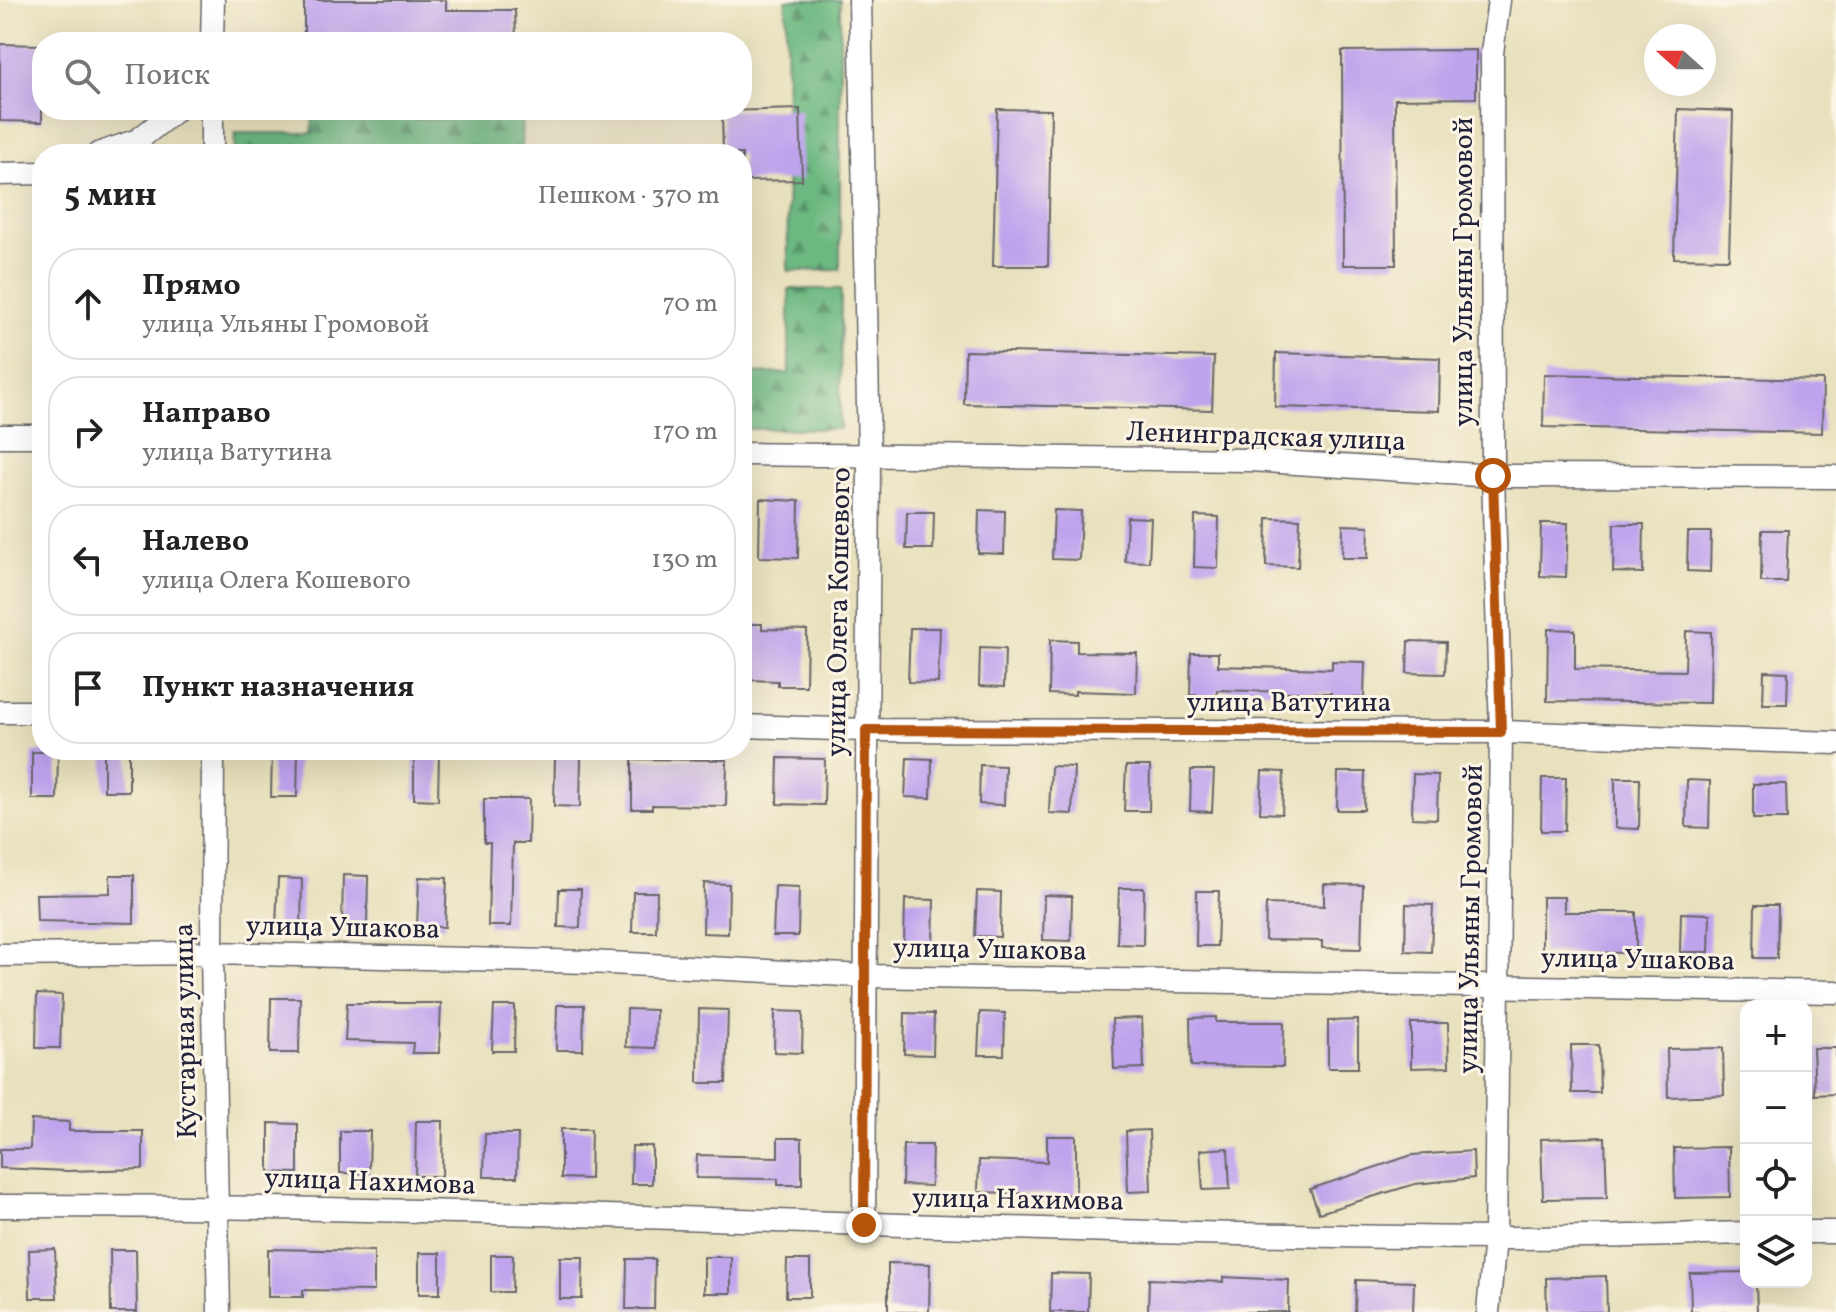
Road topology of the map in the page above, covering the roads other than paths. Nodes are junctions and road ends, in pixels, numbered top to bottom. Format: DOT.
graph roads {
  1 [pos="213,0"];
  2 [pos="860,0"];
  3 [pos="1499,0"];
  4 [pos="212,32"];
  5 [pos="163,120"];
  6 [pos="212,120"];
  7 [pos="127,144"];
  8 [pos="212,144"];
  9 [pos="32,173"];
  10 [pos="0,174"];
  11 [pos="0,436"];
  12 [pos="32,436"];
  13 [pos="752,454"];
  14 [pos="869,457"];
  15 [pos="1493,476"];
  16 [pos="1836,477"];
  17 [pos="0,712"];
  18 [pos="32,712"];
  19 [pos="752,726"];
  20 [pos="866,730"];
  21 [pos="1501,732"];
  22 [pos="1836,743"];
  23 [pos="213,760"];
  24 [pos="212,953"];
  25 [pos="0,955"];
  26 [pos="865,976"];
  27 [pos="1499,986"];
  28 [pos="1836,992"];
  29 [pos="0,1206"];
  30 [pos="216,1206"];
  31 [pos="864,1225"];
  32 [pos="1812,1232"];
  33 [pos="1836,1232"];
  34 [pos="1740,1233"];
  35 [pos="1495,1238"];
  36 [pos="219,1312"];
  37 [pos="1488,1312"];
  1 -- 4 [label="street"];
  2 -- 14 [label="street, улица Олега Кошевого"];
  3 -- 15 [label="street, улица Ульяны Громовой"];
  5 -- 7 [label="street"];
  6 -- 8 [label="street"];
  9 -- 10 [label="street"];
  11 -- 12 [label="street"];
  13 -- 14 [label="street, Ленинградская улица"];
  14 -- 15 [label="street, Ленинградская улица"];
  14 -- 20 [label="street, улица Олега Кошевого"];
  15 -- 16 [label="street, Ленинградская улица"];
  15 -- 21 [label="street, улица Ульяны Громовой"];
  17 -- 18 [label="street"];
  19 -- 20 [label="street, улица Ватутина"];
  20 -- 21 [label="street, улица Ватутина"];
  20 -- 26 [label="street, улица Олега Кошевого"];
  21 -- 22 [label="street, улица Ватутина"];
  21 -- 27 [label="street, улица Ульяны Громовой"];
  23 -- 24 [label="street, Кустарная улица"];
  24 -- 25 [label="street, улица Ушакова"];
  24 -- 26 [label="street, улица Ушакова"];
  24 -- 30 [label="street, Кустарная улица"];
  26 -- 27 [label="street, улица Ушакова"];
  26 -- 31 [label="street, улица Олега Кошевого"];
  27 -- 28 [label="street, улица Ушакова"];
  27 -- 35 [label="street, улица Ульяны Громовой"];
  29 -- 30 [label="street, улица Нахимова"];
  30 -- 31 [label="street, улица Нахимова"];
  30 -- 36 [label="street, Кустарная улица"];
  31 -- 35 [label="street, улица Нахимова"];
  32 -- 33 [label="street"];
  34 -- 35 [label="street, улица Нахимова"];
  35 -- 37 [label="street, улица Ульяны Громовой"];
}
